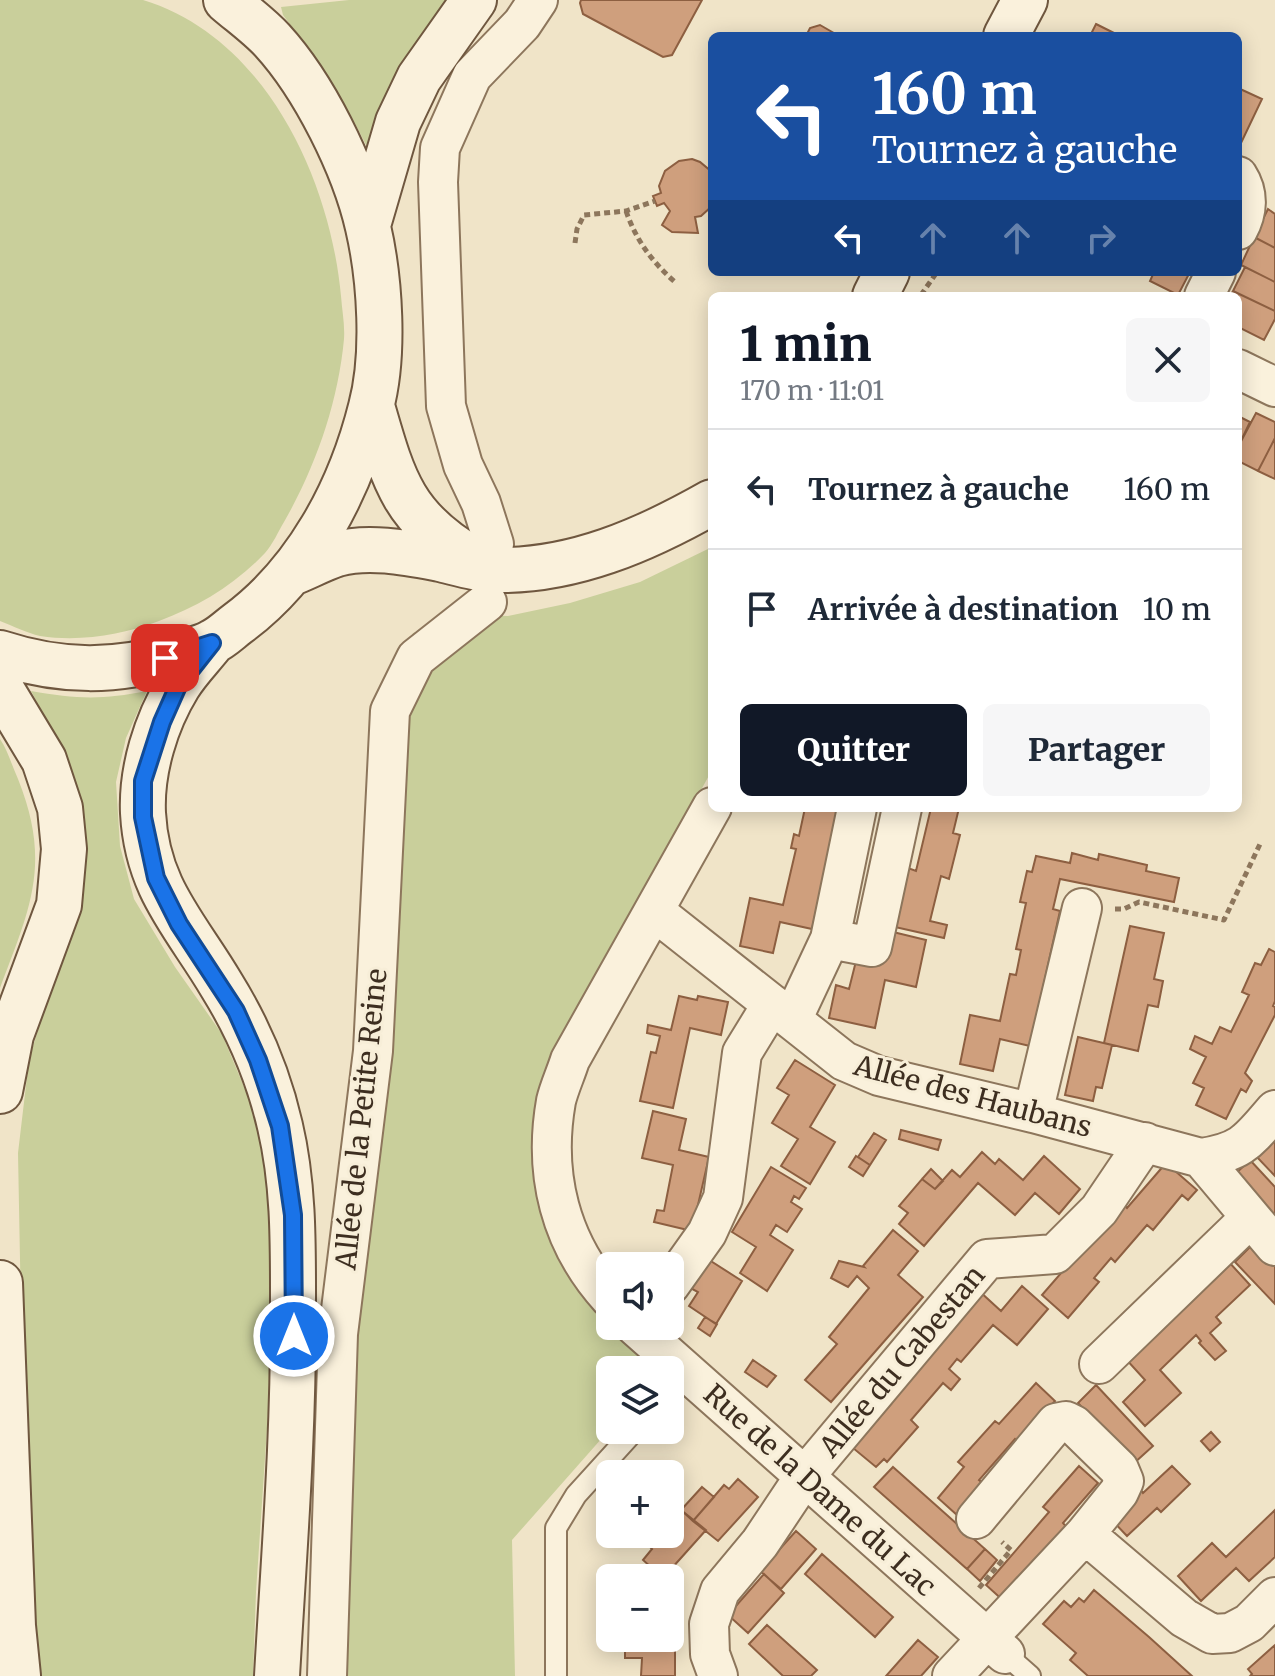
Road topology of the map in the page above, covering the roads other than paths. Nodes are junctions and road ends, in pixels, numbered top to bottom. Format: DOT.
graph roads {
  1 [pos="226,0"];
  2 [pos="474,0"];
  3 [pos="538,0"];
  4 [pos="1025,0"];
  5 [pos="1008,32"];
  6 [pos="1242,182"];
  7 [pos="1242,223"];
  8 [pos="368,225"];
  9 [pos="1242,371"];
  10 [pos="1275,387"];
  11 [pos="372,406"];
  12 [pos="708,504"];
  13 [pos="491,572"];
  14 [pos="292,573"];
  15 [pos="212,643"];
  16 [pos="0,653"];
  17 [pos="0,687"];
  18 [pos="709,812"];
  19 [pos="856,812"];
  20 [pos="901,812"];
  21 [pos="1082,908"];
  22 [pos="654,911"];
  23 [pos="830,939"];
  24 [pos="782,1012"];
  25 [pos="0,1091"];
  26 [pos="1275,1110"];
  27 [pos="1033,1113"];
  28 [pos="1145,1142"];
  29 [pos="1201,1158"];
  30 [pos="1250,1218"];
  31 [pos="1275,1246"];
  32 [pos="684,1265"];
  33 [pos="596,1282"];
  34 [pos="0,1283"];
  35 [pos="646,1340"];
  36 [pos="659,1356"];
  37 [pos="1099,1364"];
  38 [pos="684,1386"];
  39 [pos="622,1444"];
  40 [pos="804,1477"];
  41 [pos="976,1519"];
  42 [pos="1085,1534"];
  43 [pos="1275,1597"];
  44 [pos="1008,1656"];
  45 [pos="18,1676"];
  46 [pos="277,1676"];
  47 [pos="327,1676"];
  48 [pos="556,1676"];
  49 [pos="718,1676"];
  50 [pos="952,1676"];
  1 -- 8 [label="main road"];
  2 -- 8 [label="main road"];
  3 -- 13 [label="street"];
  4 -- 5 [label="main road"];
  6 -- 7 [label="street"];
  8 -- 11 [label="main road"];
  9 -- 10 [label="street"];
  11 -- 13 [label="main road"];
  11 -- 14 [label="main road"];
  12 -- 13 [label="main road"];
  13 -- 14 [label="main road"];
  13 -- 47 [label="street, Allée de la Petite Reine"];
  14 -- 15 [label="main road"];
  15 -- 16 [label="main road"];
  15 -- 46 [label="main road"];
  17 -- 25 [label="main road"];
  18 -- 22 [label="street"];
  19 -- 23 [label="street"];
  20 -- 23 [label="street"];
  21 -- 27 [label="street"];
  22 -- 24 [label="street, Allée des Haubans"];
  22 -- 33 [label="street"];
  23 -- 24 [label="street"];
  24 -- 27 [label="street, Allée des Haubans"];
  24 -- 32 [label="street"];
  26 -- 29 [label="street"];
  27 -- 28 [label="street, Allée des Haubans"];
  28 -- 29 [label="street, Allée des Haubans"];
  28 -- 40 [label="street, Allée du Cabestan"];
  29 -- 30 [label="street"];
  30 -- 31 [label="street"];
  30 -- 37 [label="street"];
  34 -- 45 [label="main road"];
  35 -- 36 [label="street, Rue de la Dame du Lac"];
  38 -- 40 [label="street, Rue de la Dame du Lac"];
  39 -- 48 [label="lane"];
  40 -- 44 [label="street, Rue de la Dame du Lac"];
  40 -- 49 [label="street, Allée du Cabestan"];
  41 -- 42 [label="street"];
  42 -- 43 [label="street"];
  42 -- 44 [label="street"];
  44 -- 50 [label="street"];
}
